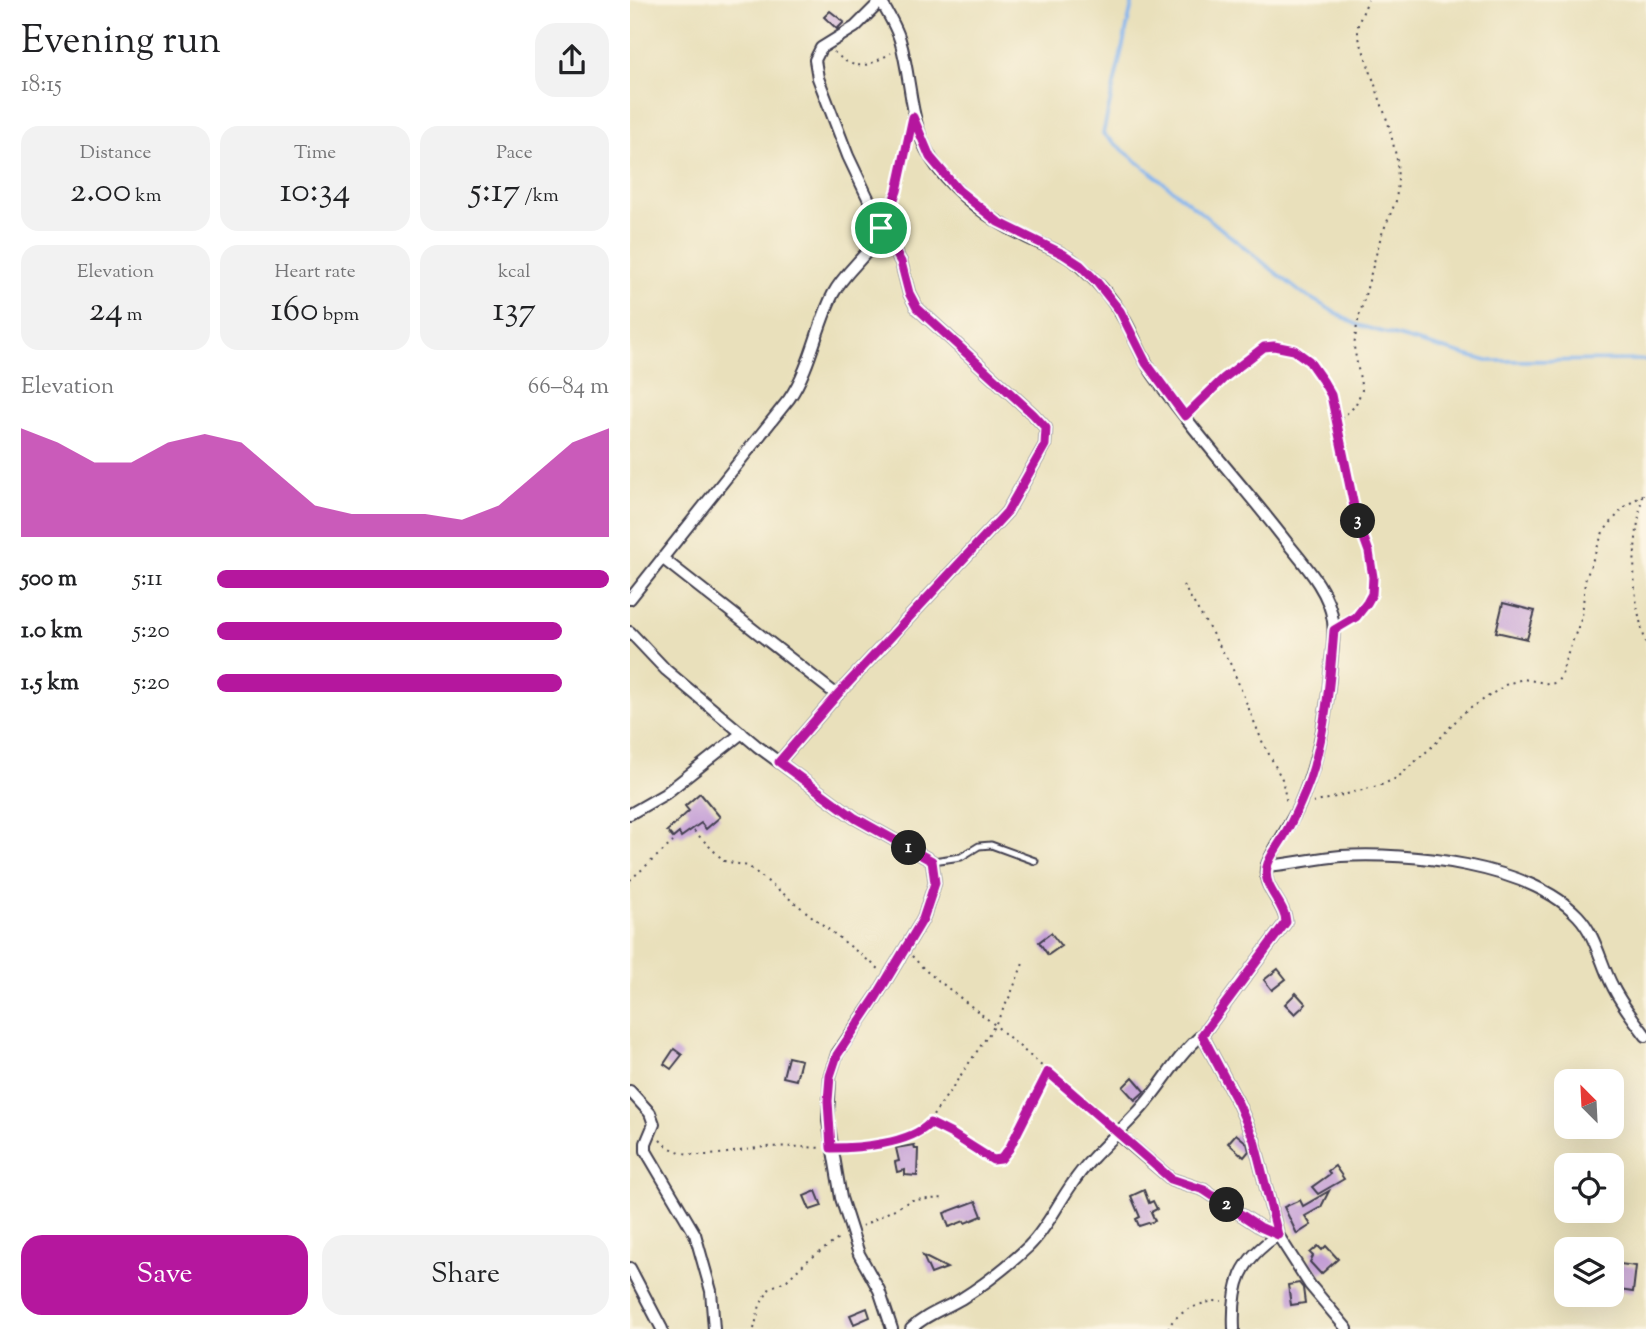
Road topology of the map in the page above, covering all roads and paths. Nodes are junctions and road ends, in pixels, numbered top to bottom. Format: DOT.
graph roads {
  1 [pos="1368,0"];
  2 [pos="880,1"];
  3 [pos="828,43"];
  4 [pos="902,48"];
  5 [pos="909,137"];
  6 [pos="881,229"];
  7 [pos="1185,416"];
  8 [pos="1335,424"];
  9 [pos="1646,492"];
  10 [pos="1642,495"];
  11 [pos="662,558"];
  12 [pos="1183,584"];
  13 [pos="630,599"];
  14 [pos="1334,630"];
  15 [pos="630,632"];
  16 [pos="1646,643"];
  17 [pos="837,695"];
  18 [pos="742,733"];
  19 [pos="779,762"];
  20 [pos="1294,808"];
  21 [pos="630,814"];
  22 [pos="694,831"];
  23 [pos="673,842"];
  24 [pos="932,861"];
  25 [pos="1035,861"];
  26 [pos="1267,866"];
  27 [pos="630,880"];
  28 [pos="904,948"];
  29 [pos="1024,961"];
  30 [pos="889,976"];
  31 [pos="995,1025"];
  32 [pos="1202,1035"];
  33 [pos="1646,1036"];
  34 [pos="1048,1072"];
  35 [pos="630,1091"];
  36 [pos="930,1123"];
  37 [pos="654,1124"];
  38 [pos="1117,1133"];
  39 [pos="831,1148"];
  40 [pos="945,1198"];
  41 [pos="850,1231"];
  42 [pos="1278,1235"];
  43 [pos="630,1268"];
  44 [pos="1233,1301"];
  45 [pos="662,1329"];
  46 [pos="714,1329"];
  47 [pos="754,1329"];
  48 [pos="892,1329"];
  49 [pos="911,1329"];
  50 [pos="1168,1329"];
  51 [pos="1234,1329"];
  52 [pos="1347,1329"];
  1 -- 8 [label="path"];
  2 -- 3 [label="street"];
  2 -- 4 [label="street"];
  3 -- 4 [label="path"];
  3 -- 6 [label="street"];
  4 -- 7 [label="street"];
  5 -- 6 [label="path"];
  6 -- 11 [label="street"];
  6 -- 17 [label="street"];
  7 -- 8 [label="path"];
  7 -- 14 [label="street"];
  8 -- 14 [label="path"];
  9 -- 10 [label="path"];
  10 -- 16 [label="path"];
  10 -- 20 [label="path"];
  11 -- 13 [label="street"];
  11 -- 17 [label="street"];
  12 -- 20 [label="path"];
  14 -- 20 [label="street"];
  15 -- 18 [label="street"];
  17 -- 19 [label="street"];
  18 -- 19 [label="street"];
  18 -- 21 [label="street"];
  19 -- 24 [label="street"];
  20 -- 26 [label="street"];
  22 -- 30 [label="path"];
  23 -- 27 [label="path"];
  24 -- 25 [label="lane"];
  24 -- 28 [label="street"];
  26 -- 32 [label="street"];
  26 -- 33 [label="street"];
  28 -- 30 [label="street"];
  28 -- 31 [label="path"];
  29 -- 31 [label="path"];
  30 -- 39 [label="street"];
  31 -- 34 [label="path"];
  31 -- 36 [label="path"];
  32 -- 38 [label="street"];
  32 -- 42 [label="street"];
  34 -- 36 [label="path"];
  34 -- 38 [label="path"];
  35 -- 37 [label="street"];
  36 -- 39 [label="path"];
  37 -- 39 [label="path"];
  37 -- 46 [label="street"];
  38 -- 42 [label="street"];
  38 -- 49 [label="street"];
  39 -- 41 [label="street"];
  40 -- 41 [label="path"];
  41 -- 47 [label="path"];
  41 -- 48 [label="street"];
  42 -- 44 [label="street"];
  42 -- 52 [label="street"];
  43 -- 45 [label="street"];
  44 -- 50 [label="path"];
  44 -- 51 [label="street"];
}
